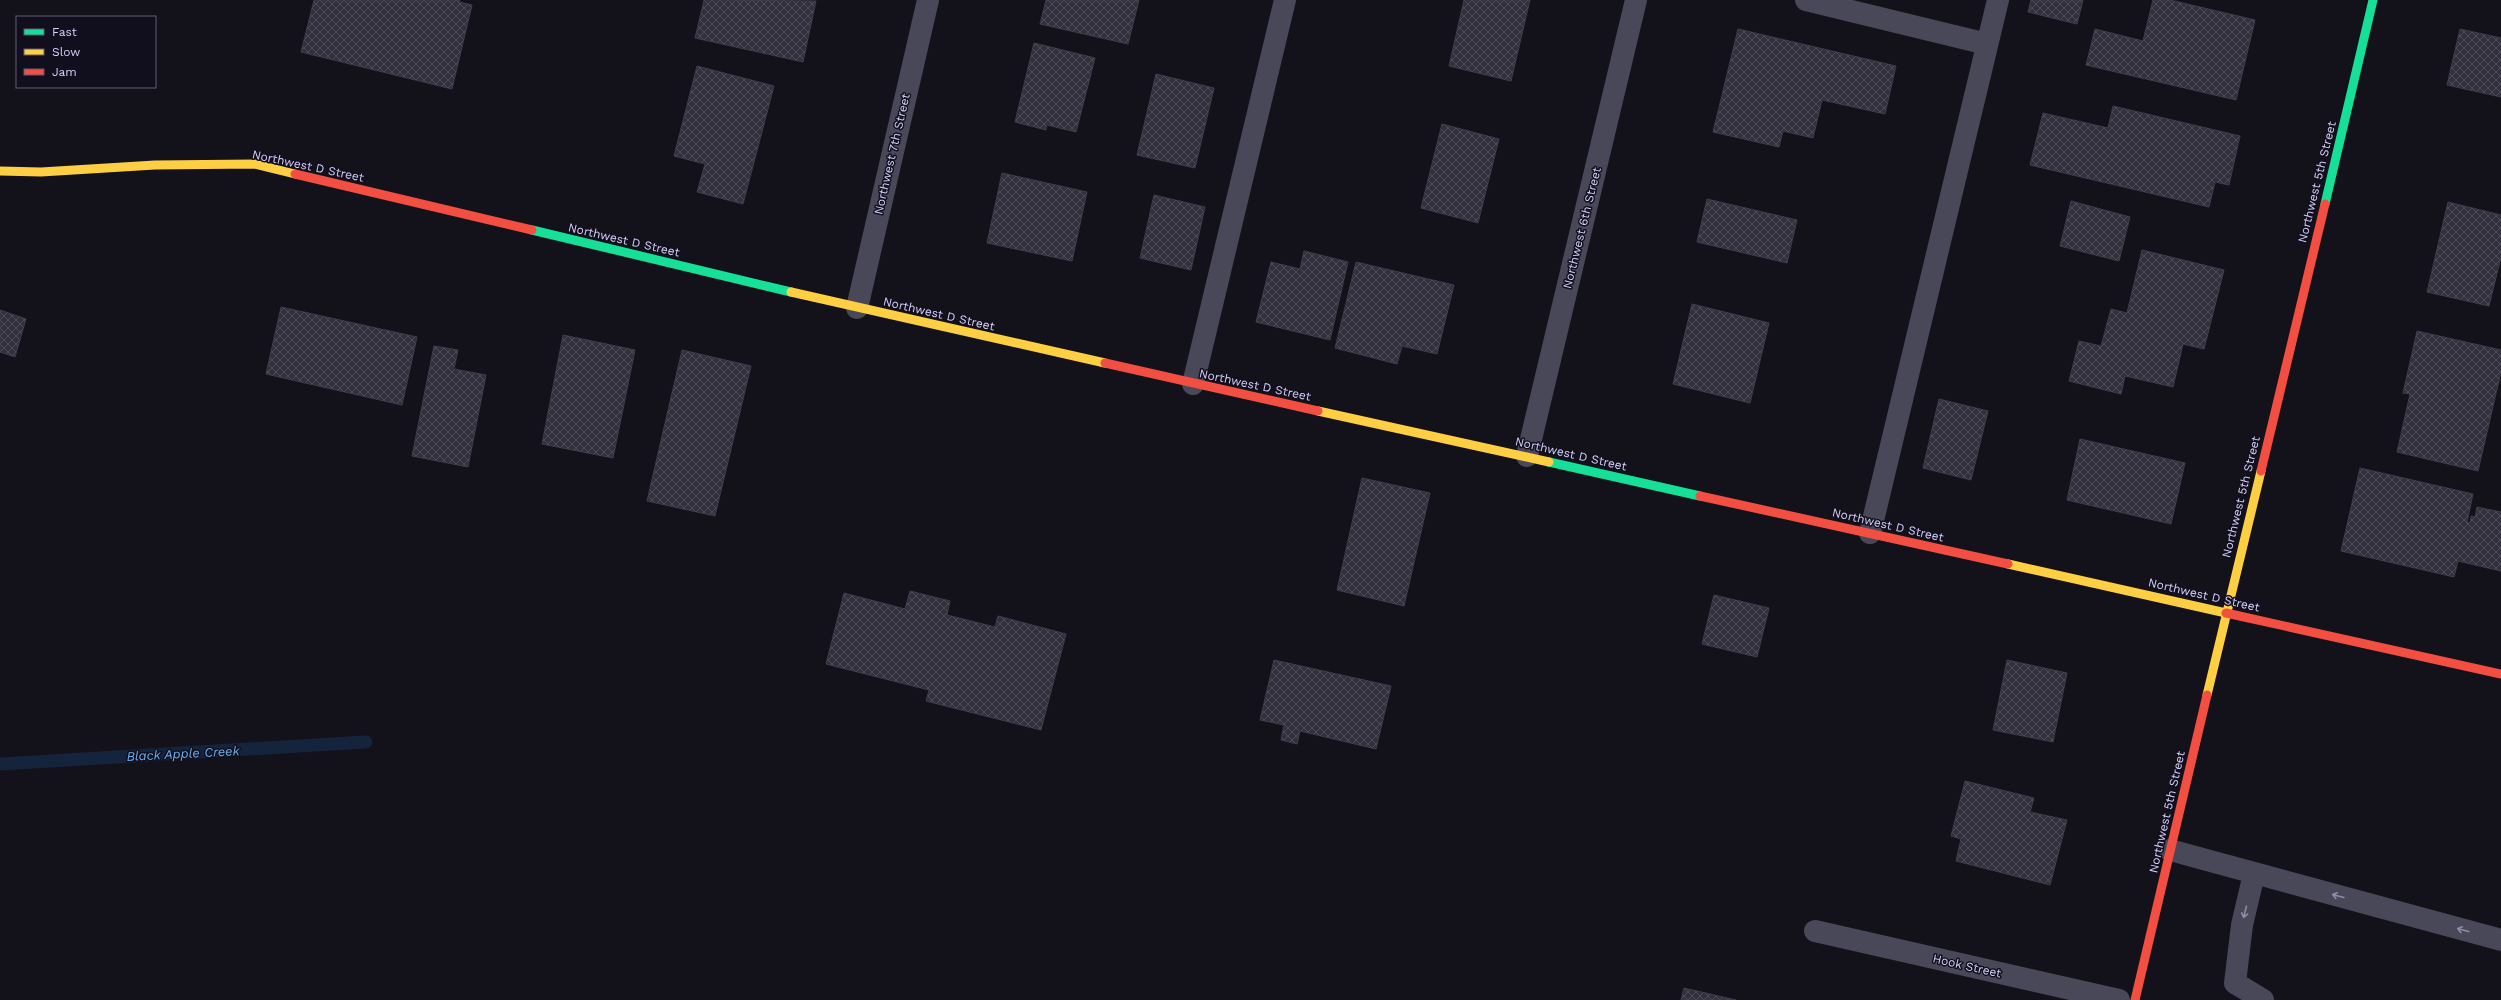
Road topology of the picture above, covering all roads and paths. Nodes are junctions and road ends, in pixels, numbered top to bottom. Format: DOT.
graph roads {
  1 [pos="928,0"];
  2 [pos="1285,0"];
  3 [pos="1636,0"];
  4 [pos="1806,0"];
  5 [pos="1998,0"];
  6 [pos="2373,0"];
  7 [pos="1987,44"];
  8 [pos="0,171"];
  9 [pos="857,308"];
  10 [pos="1193,384"];
  11 [pos="1527,456"];
  12 [pos="1870,533"];
  13 [pos="2226,613"];
  14 [pos="2501,674"];
  15 [pos="2170,850"];
  16 [pos="2254,874"];
  17 [pos="1815,931"];
  18 [pos="2501,940"];
  19 [pos="2119,1000"];
  20 [pos="2135,1000"];
  21 [pos="2263,1000"];
  1 -- 9 [label="street, Northwest 7th Street"];
  2 -- 10 [label="street"];
  3 -- 11 [label="street, Northwest 6th Street"];
  4 -- 7 [label="street"];
  5 -- 7 [label="street"];
  6 -- 13 [label="street, Northwest 5th Street"];
  7 -- 12 [label="street"];
  8 -- 9 [label="street, Northwest D Street"];
  9 -- 10 [label="street, Northwest D Street"];
  10 -- 11 [label="street, Northwest D Street"];
  11 -- 12 [label="street, Northwest D Street"];
  12 -- 13 [label="street, Northwest D Street"];
  13 -- 14 [label="street, Northwest D Street"];
  13 -- 15 [label="street, Northwest 5th Street"];
  15 -- 16 [label="street"];
  15 -- 20 [label="street, Northwest 5th Street"];
  18 -- 16 [label="street, one-way"];
  16 -- 21 [label="street, one-way"];
  17 -- 19 [label="street, Hook Street"];
}
